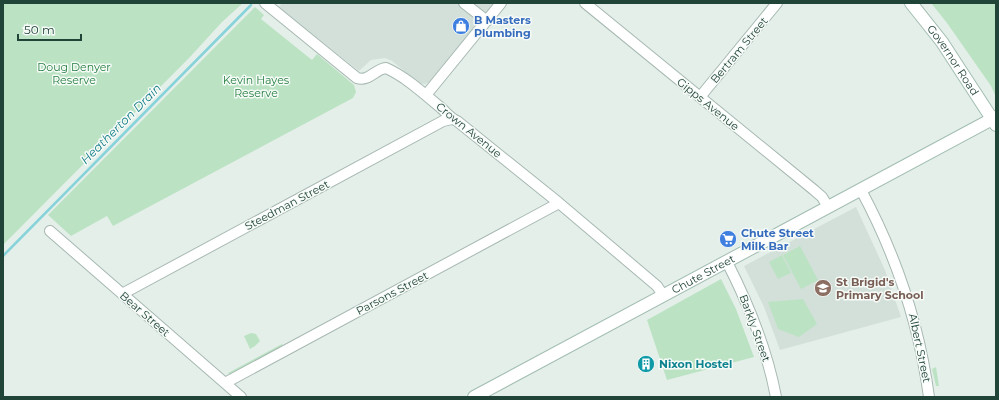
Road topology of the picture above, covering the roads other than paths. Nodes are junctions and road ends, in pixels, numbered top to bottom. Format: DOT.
graph roads {
  1 [pos="265,3"];
  2 [pos="464,3"];
  3 [pos="502,3"];
  4 [pos="585,3"];
  5 [pos="777,3"];
  6 [pos="911,3"];
  7 [pos="922,3"];
  8 [pos="487,21"];
  9 [pos="426,95"];
  10 [pos="700,97"];
  11 [pos="995,118"];
  12 [pos="452,119"];
  13 [pos="860,190"];
  14 [pos="559,204"];
  15 [pos="828,206"];
  16 [pos="50,231"];
  17 [pos="727,262"];
  18 [pos="122,294"];
  19 [pos="663,295"];
  20 [pos="225,383"];
  21 [pos="241,397"];
  22 [pos="474,397"];
  23 [pos="776,397"];
  24 [pos="929,397"];
  1 -- 9 [label="street, Crown Avenue"];
  2 -- 8 [label="street"];
  3 -- 8 [label="street"];
  4 -- 10 [label="street, Gipps Avenue"];
  5 -- 10 [label="street, Bertram Street"];
  6 -- 11 [label="street, Governor Road"];
  7 -- 11 [label="street, Governor Road"];
  8 -- 9 [label="street"];
  9 -- 12 [label="street, Crown Avenue"];
  10 -- 15 [label="street, Gipps Avenue"];
  11 -- 13 [label="street, Chute Street"];
  12 -- 14 [label="street, Crown Avenue"];
  12 -- 18 [label="street, Steedman Street"];
  13 -- 15 [label="street, Chute Street"];
  13 -- 24 [label="street, Albert Street"];
  14 -- 19 [label="street, Crown Avenue"];
  14 -- 20 [label="street, Parsons Street"];
  15 -- 17 [label="street, Chute Street"];
  16 -- 18 [label="street, Bear Street"];
  17 -- 19 [label="street, Chute Street"];
  17 -- 23 [label="street, Barkly Street"];
  18 -- 20 [label="street, Bear Street"];
  19 -- 22 [label="street, Chute Street"];
  20 -- 21 [label="street, Bear Street"];
}
